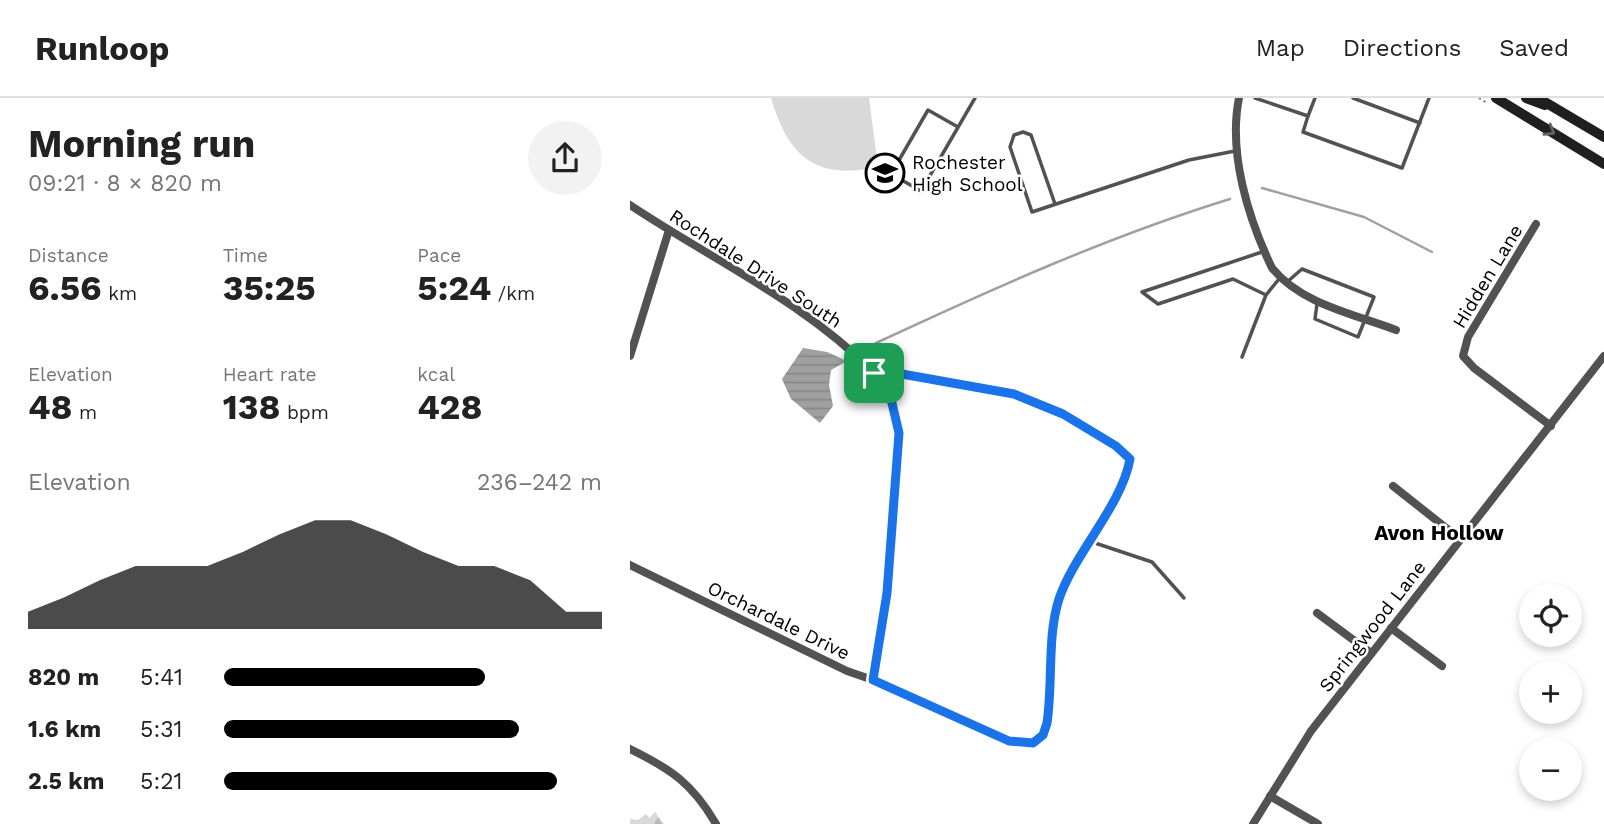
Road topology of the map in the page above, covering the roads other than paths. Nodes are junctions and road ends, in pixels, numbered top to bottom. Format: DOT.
graph roads {
  1 [pos="975,98"];
  2 [pos="1239,98"];
  3 [pos="1255,98"];
  4 [pos="1315,98"];
  5 [pos="1353,98"];
  6 [pos="1429,98"];
  7 [pos="1496,98"];
  8 [pos="1525,98"];
  9 [pos="1538,98"];
  10 [pos="1551,106"];
  11 [pos="1308,116"];
  12 [pos="1420,122"];
  13 [pos="958,127"];
  14 [pos="1604,137"];
  15 [pos="1237,151"];
  16 [pos="1603,163"];
  17 [pos="1055,204"];
  18 [pos="630,205"];
  19 [pos="1536,224"];
  20 [pos="669,230"];
  21 [pos="1264,251"];
  22 [pos="1283,281"];
  23 [pos="1266,296"];
  24 [pos="1317,300"];
  25 [pos="1367,319"];
  26 [pos="1396,330"];
  27 [pos="630,356"];
  28 [pos="1604,356"];
  29 [pos="1242,357"];
  30 [pos="874,373"];
  31 [pos="1551,426"];
  32 [pos="1392,486"];
  33 [pos="1460,539"];
  34 [pos="1090,541"];
  35 [pos="630,565"];
  36 [pos="1184,598"];
  37 [pos="1317,613"];
  38 [pos="1391,628"];
  39 [pos="1371,653"];
  40 [pos="1442,666"];
  41 [pos="873,680"];
  42 [pos="630,749"];
  43 [pos="1270,796"];
  44 [pos="716,824"];
  45 [pos="1253,824"];
  46 [pos="1318,824"];
  1 -- 13 [label="lane"];
  2 -- 15 [label="street"];
  3 -- 11 [label="lane"];
  4 -- 11 [label="lane"];
  5 -- 12 [label="lane"];
  6 -- 12 [label="lane"];
  7 -- 16 [label="main road, one-way"];
  8 -- 10 [label="main road"];
  9 -- 10 [label="main road"];
  10 -- 14 [label="main road"];
  11 -- 12 [label="lane"];
  13 -- 13 [label="lane"];
  15 -- 17 [label="lane"];
  15 -- 21 [label="street"];
  17 -- 17 [label="lane"];
  18 -- 20 [label="street, Rochdale Drive South"];
  19 -- 31 [label="street, Hidden Lane"];
  20 -- 27 [label="street"];
  20 -- 30 [label="street, Rochdale Drive South"];
  21 -- 22 [label="street"];
  21 -- 23 [label="lane"];
  22 -- 23 [label="lane"];
  22 -- 24 [label="street"];
  22 -- 25 [label="lane"];
  23 -- 29 [label="lane"];
  24 -- 25 [label="street"];
  24 -- 25 [label="lane"];
  25 -- 26 [label="street"];
  28 -- 31 [label="street, Springwood Lane"];
  30 -- 34 [label="street"];
  30 -- 41 [label="street, Rochdale Drive South"];
  31 -- 33 [label="street, Springwood Lane"];
  32 -- 33 [label="street"];
  33 -- 38 [label="street, Springwood Lane"];
  34 -- 36 [label="lane"];
  34 -- 41 [label="street, Orchardale Drive"];
  35 -- 41 [label="street, Orchardale Drive"];
  37 -- 39 [label="street"];
  38 -- 39 [label="street, Springwood Lane"];
  38 -- 40 [label="street"];
  39 -- 43 [label="street, Springwood Lane"];
  42 -- 44 [label="street"];
  43 -- 45 [label="street, Springwood Lane"];
  43 -- 46 [label="street"];
}
